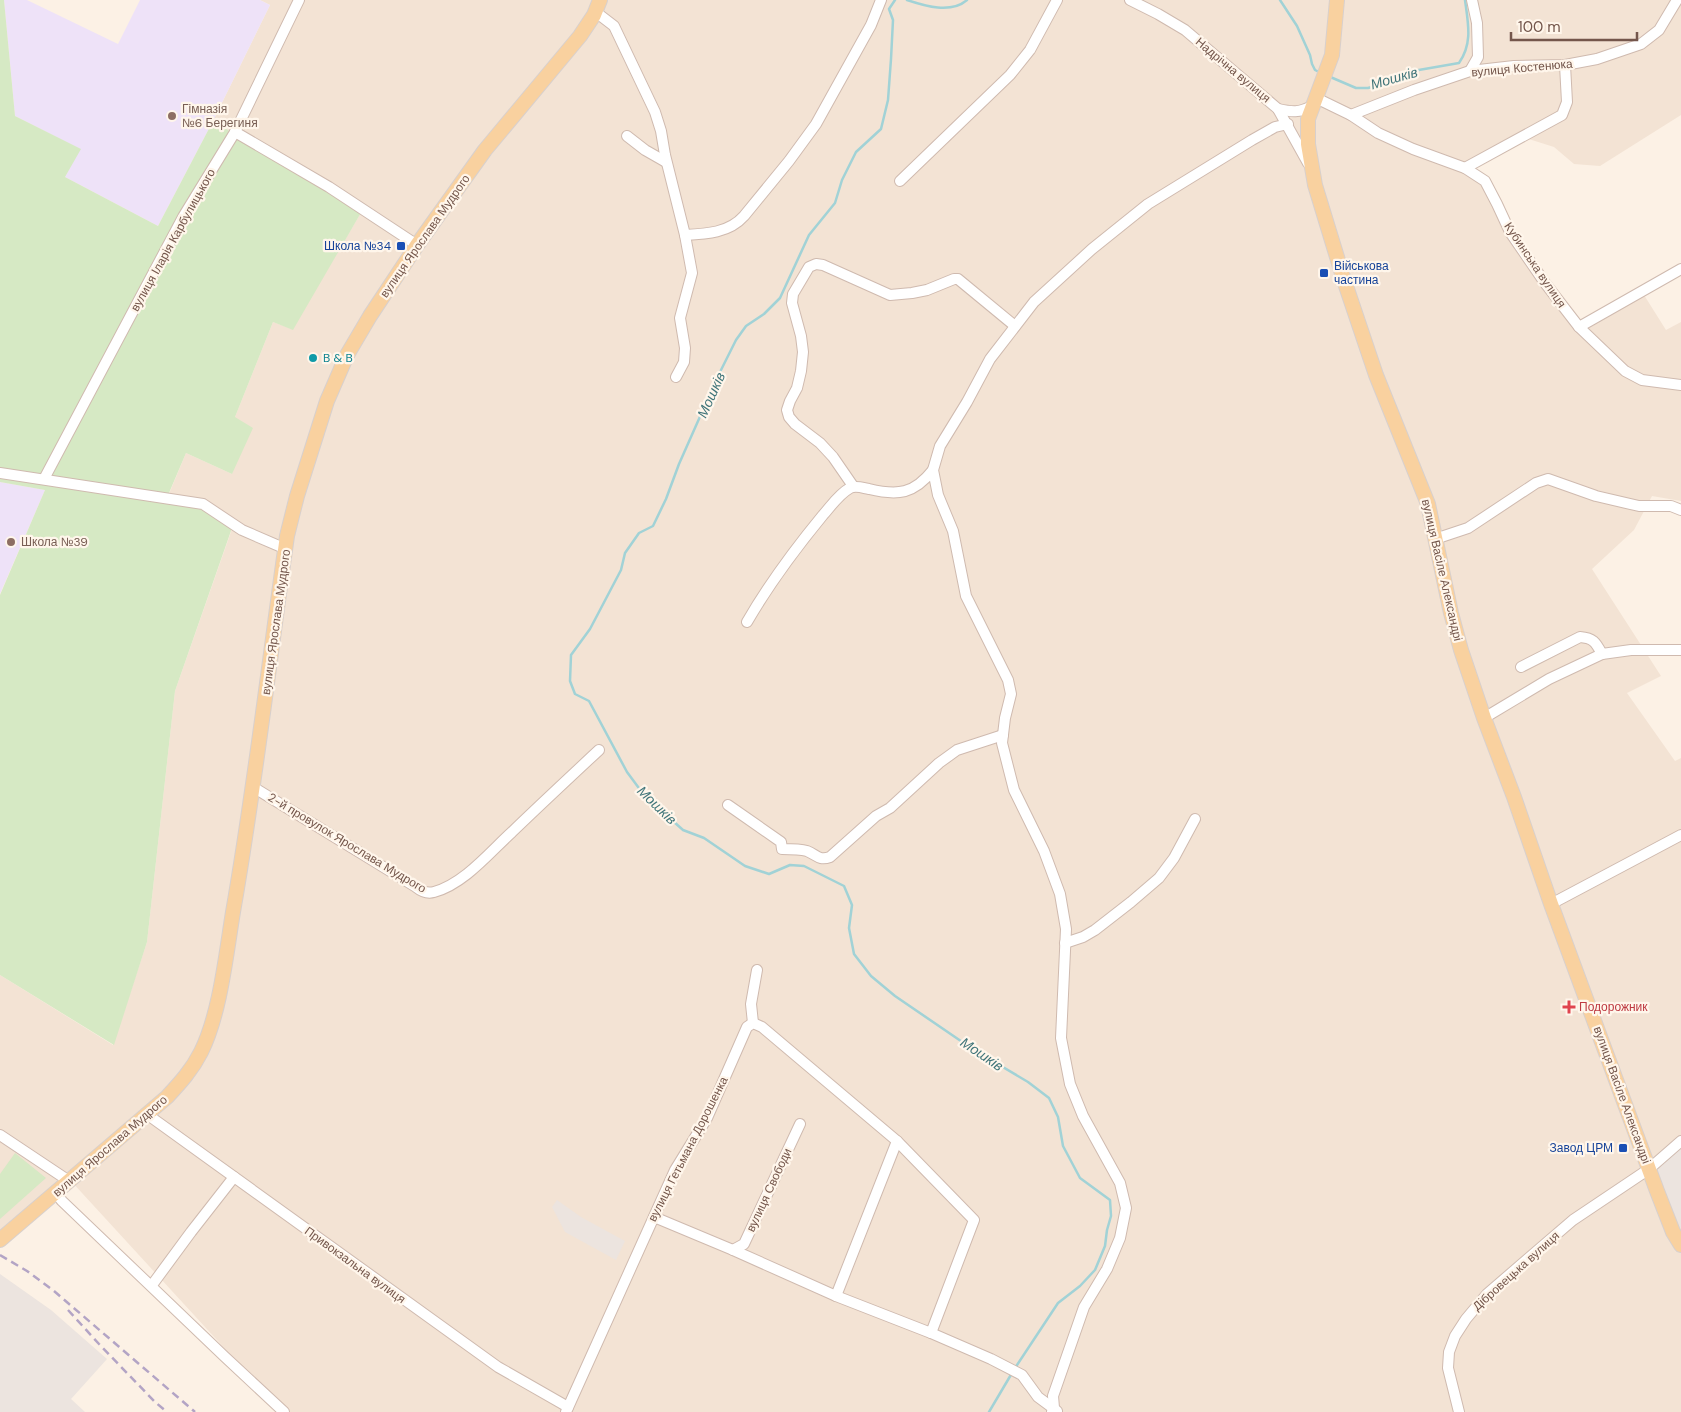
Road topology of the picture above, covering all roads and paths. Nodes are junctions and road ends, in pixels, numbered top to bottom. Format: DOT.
graph roads {
  1 [pos="299,0"];
  2 [pos="600,0"];
  3 [pos="881,0"];
  4 [pos="1057,0"];
  5 [pos="1130,0"];
  6 [pos="1337,0"];
  7 [pos="1472,0"];
  8 [pos="1677,0"];
  9 [pos="594,15"];
  10 [pos="1565,66"];
  11 [pos="1470,72"];
  12 [pos="1314,102"];
  13 [pos="1278,109"];
  14 [pos="1351,115"];
  15 [pos="1288,124"];
  16 [pos="235,132"];
  17 [pos="627,136"];
  18 [pos="666,162"];
  19 [pos="1310,166"];
  20 [pos="1465,168"];
  21 [pos="900,181"];
  22 [pos="685,235"];
  23 [pos="417,244"];
  24 [pos="1681,269"];
  25 [pos="1016,326"];
  26 [pos="1580,327"];
  27 [pos="676,377"];
  28 [pos="1681,385"];
  29 [pos="933,470"];
  30 [pos="0,473"];
  31 [pos="44,479"];
  32 [pos="854,486"];
  33 [pos="1681,510"];
  34 [pos="1435,539"];
  35 [pos="286,549"];
  36 [pos="747,622"];
  37 [pos="1681,650"];
  38 [pos="1602,654"];
  39 [pos="1521,667"];
  40 [pos="1484,718"];
  41 [pos="1003,735"];
  42 [pos="599,750"];
  43 [pos="253,787"];
  44 [pos="728,805"];
  45 [pos="1194,819"];
  46 [pos="1681,835"];
  47 [pos="1552,904"];
  48 [pos="1065,943"];
  49 [pos="757,970"];
  50 [pos="753,1023"];
  51 [pos="148,1115"];
  52 [pos="800,1124"];
  53 [pos="0,1136"];
  54 [pos="1681,1141"];
  55 [pos="898,1142"];
  56 [pos="1649,1169"];
  57 [pos="234,1177"];
  58 [pos="68,1180"];
  59 [pos="55,1192"];
  60 [pos="654,1217"];
  61 [pos="0,1240"];
  62 [pos="1681,1245"];
  63 [pos="733,1250"];
  64 [pos="152,1286"];
  65 [pos="836,1296"];
  66 [pos="931,1333"];
  67 [pos="567,1409"];
  68 [pos="1055,1411"];
  69 [pos="284,1412"];
  70 [pos="1459,1412"];
  1 -- 16 [label="street, вулиця Іларія Карбулицького"];
  2 -- 9 [label="main road, вулиця Ярослава Мудрого"];
  3 -- 22 [label="street"];
  4 -- 21 [label="street"];
  5 -- 13 [label="street, Надрічна вулиця"];
  6 -- 12 [label="main road, вулиця Васіле Александрі"];
  7 -- 11 [label="street"];
  8 -- 10 [label="street, вулиця Костенюка"];
  9 -- 18 [label="street"];
  9 -- 23 [label="main road, вулиця Ярослава Мудрого"];
  10 -- 11 [label="street, вулиця Костенюка"];
  10 -- 20 [label="street"];
  11 -- 14 [label="street, вулиця Костенюка"];
  12 -- 13 [label="street"];
  12 -- 14 [label="street, Кубинська вулиця"];
  12 -- 19 [label="main road, вулиця Васіле Александрі"];
  13 -- 15 [label="street, Надрічна вулиця"];
  14 -- 20 [label="street, Кубинська вулиця"];
  15 -- 19 [label="street, Надрічна вулиця"];
  15 -- 25 [label="street"];
  16 -- 23 [label="street"];
  16 -- 31 [label="street, вулиця Іларія Карбулицького"];
  17 -- 18 [label="street"];
  18 -- 22 [label="street"];
  19 -- 34 [label="main road, вулиця Васіле Александрі"];
  20 -- 26 [label="street, Кубинська вулиця"];
  22 -- 27 [label="street"];
  23 -- 35 [label="main road, вулиця Ярослава Мудрого"];
  24 -- 26 [label="street"];
  25 -- 29 [label="street"];
  25 -- 32 [label="street"];
  26 -- 28 [label="street, Кубинська вулиця"];
  29 -- 32 [label="street"];
  29 -- 41 [label="street"];
  30 -- 31 [label="street"];
  31 -- 35 [label="street"];
  32 -- 36 [label="street"];
  33 -- 34 [label="street"];
  34 -- 40 [label="main road, вулиця Васіле Александрі"];
  35 -- 43 [label="main road, вулиця Ярослава Мудрого"];
  37 -- 38 [label="street"];
  38 -- 39 [label="street"];
  38 -- 40 [label="street"];
  40 -- 47 [label="main road, вулиця Васіле Александрі"];
  41 -- 44 [label="street"];
  41 -- 48 [label="street"];
  42 -- 43 [label="street, 2-й провулок Ярослава Мудрого"];
  43 -- 51 [label="main road, вулиця Ярослава Мудрого"];
  45 -- 48 [label="street"];
  46 -- 47 [label="street"];
  47 -- 56 [label="main road, вулиця Васіле Александрі"];
  48 -- 68 [label="street"];
  49 -- 50 [label="street"];
  50 -- 55 [label="street"];
  50 -- 60 [label="street, вулиця Гетьмана Дорошенка"];
  51 -- 57 [label="street, Привокзальна вулиця"];
  51 -- 58 [label="main road, вулиця Ярослава Мудрого"];
  52 -- 63 [label="street, вулиця Свободи"];
  53 -- 58 [label="street"];
  54 -- 56 [label="street, Дібровецька вулиця"];
  55 -- 65 [label="street"];
  55 -- 66 [label="street"];
  56 -- 62 [label="main road, вулиця Васіле Александрі"];
  56 -- 70 [label="street, Дібровецька вулиця"];
  57 -- 64 [label="street"];
  57 -- 67 [label="street, Привокзальна вулиця"];
  58 -- 59 [label="main road, вулиця Ярослава Мудрого"];
  59 -- 61 [label="main road, вулиця Ярослава Мудрого"];
  59 -- 64 [label="street"];
  60 -- 63 [label="street"];
  60 -- 67 [label="street, вулиця Гетьмана Дорошенка"];
  63 -- 65 [label="street"];
  64 -- 69 [label="street"];
  65 -- 66 [label="street"];
  66 -- 68 [label="street"];
}
